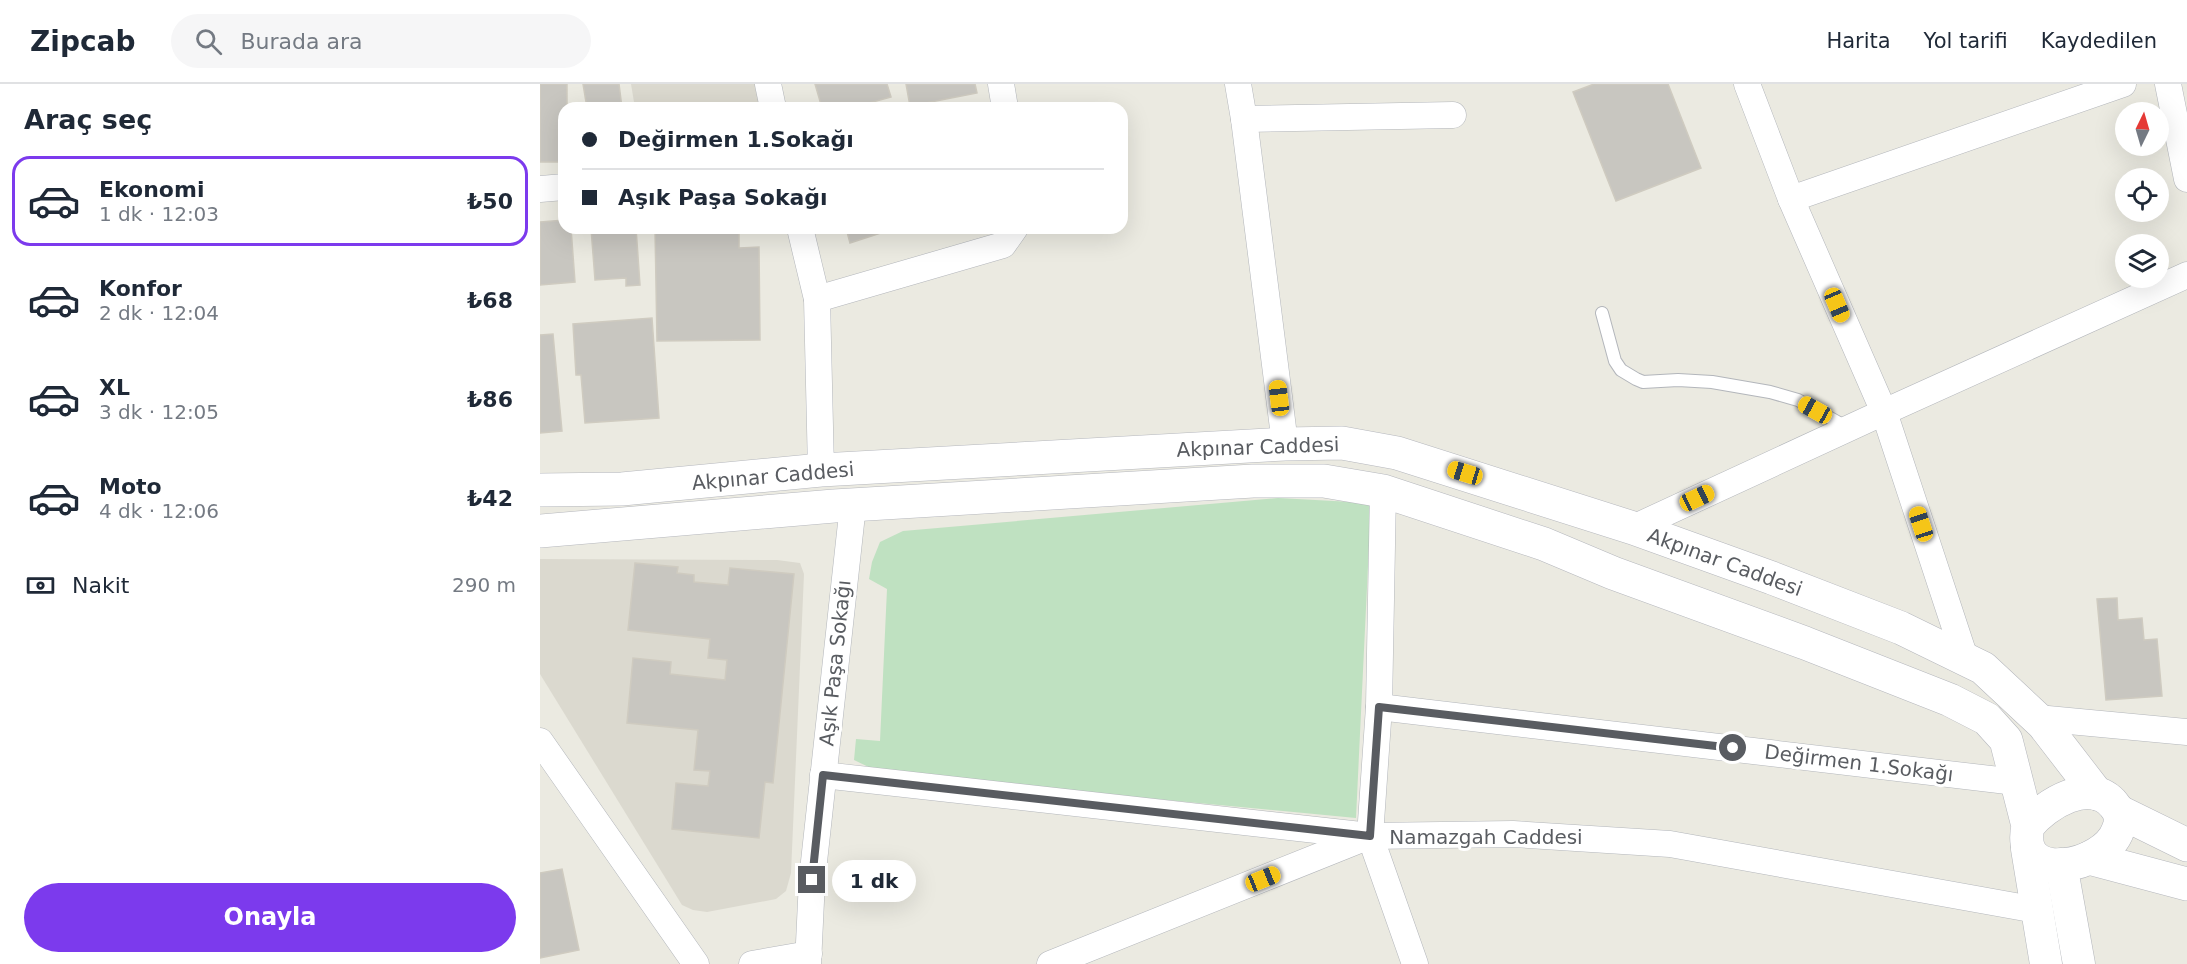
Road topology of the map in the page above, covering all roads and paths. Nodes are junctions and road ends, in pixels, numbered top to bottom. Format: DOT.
graph roads {
  1 [pos="768,84"];
  2 [pos="1001,84"];
  3 [pos="1238,84"];
  4 [pos="1747,84"];
  5 [pos="2123,84"];
  6 [pos="2169,84"];
  7 [pos="772,102"];
  8 [pos="1004,102"];
  9 [pos="1453,115"];
  10 [pos="1244,119"];
  11 [pos="2187,179"];
  12 [pos="558,188"];
  13 [pos="540,189"];
  14 [pos="1791,199"];
  15 [pos="801,234"];
  16 [pos="1011,234"];
  17 [pos="2187,275"];
  18 [pos="817,299"];
  19 [pos="1602,313"];
  20 [pos="1884,412"];
  21 [pos="1848,428"];
  22 [pos="1285,444"];
  23 [pos="821,470"];
  24 [pos="540,490"];
  25 [pos="1383,491"];
  26 [pos="853,505"];
  27 [pos="1632,528"];
  28 [pos="540,531"];
  29 [pos="1965,658"];
  30 [pos="1379,707"];
  31 [pos="2037,718"];
  32 [pos="2187,732"];
  33 [pos="540,741"];
  34 [pos="540,770"];
  35 [pos="823,775"];
  36 [pos="2016,782"];
  37 [pos="2108,803"];
  38 [pos="592,817"];
  39 [pos="1370,836"];
  40 [pos="2028,838"];
  41 [pos="2187,845"];
  42 [pos="2075,861"];
  43 [pos="2187,884"];
  44 [pos="2037,910"];
  45 [pos="808,959"];
  46 [pos="696,964"];
  47 [pos="752,964"];
  48 [pos="1050,964"];
  49 [pos="1415,964"];
  50 [pos="2046,964"];
  51 [pos="2079,964"];
  1 -- 7 [label="street"];
  2 -- 8 [label="street"];
  3 -- 10 [label="street"];
  4 -- 14 [label="street"];
  5 -- 14 [label="street"];
  6 -- 11 [label="street"];
  9 -- 10 [label="street"];
  10 -- 22 [label="street"];
  12 -- 13 [label="street"];
  14 -- 20 [label="street"];
  15 -- 18 [label="street"];
  16 -- 18 [label="street"];
  17 -- 20 [label="street"];
  18 -- 23 [label="street"];
  19 -- 21 [label="lane"];
  20 -- 21 [label="street"];
  20 -- 29 [label="street"];
  21 -- 27 [label="street"];
  22 -- 23 [label="main road, Akpınar Caddesi"];
  22 -- 27 [label="main road, Akpınar Caddesi"];
  23 -- 24 [label="main road, Akpınar Caddesi"];
  25 -- 26 [label="main road, Akpınar Caddesi"];
  25 -- 30 [label="street"];
  25 -- 36 [label="main road, Akpınar Caddesi"];
  26 -- 28 [label="main road, Akpınar Caddesi"];
  26 -- 35 [label="street, Aşık Paşa Sokağı"];
  27 -- 29 [label="main road, Akpınar Caddesi"];
  29 -- 31 [label="main road, Akpınar Caddesi"];
  30 -- 36 [label="street, Değirmen 1.Sokağı"];
  30 -- 39 [label="street"];
  31 -- 32 [label="street"];
  31 -- 37 [label="main road, Akpınar Caddesi"];
  33 -- 38 [label="street"];
  34 -- 38 [label="street"];
  35 -- 39 [label="street, Namazgah Caddesi"];
  35 -- 45 [label="street, Aşık Paşa Sokağı"];
  36 -- 40 [label="main road, Akpınar Caddesi"];
  37 -- 40 [label="main road"];
  37 -- 41 [label="main road, Akpınar Caddesi"];
  37 -- 42 [label="main road"];
  38 -- 46 [label="street"];
  39 -- 44 [label="street, Namazgah Caddesi"];
  39 -- 48 [label="street"];
  39 -- 49 [label="street"];
  40 -- 42 [label="main road"];
  40 -- 44 [label="street"];
  42 -- 43 [label="main road"];
  42 -- 51 [label="street"];
  44 -- 50 [label="street"];
  45 -- 47 [label="street"];
}
